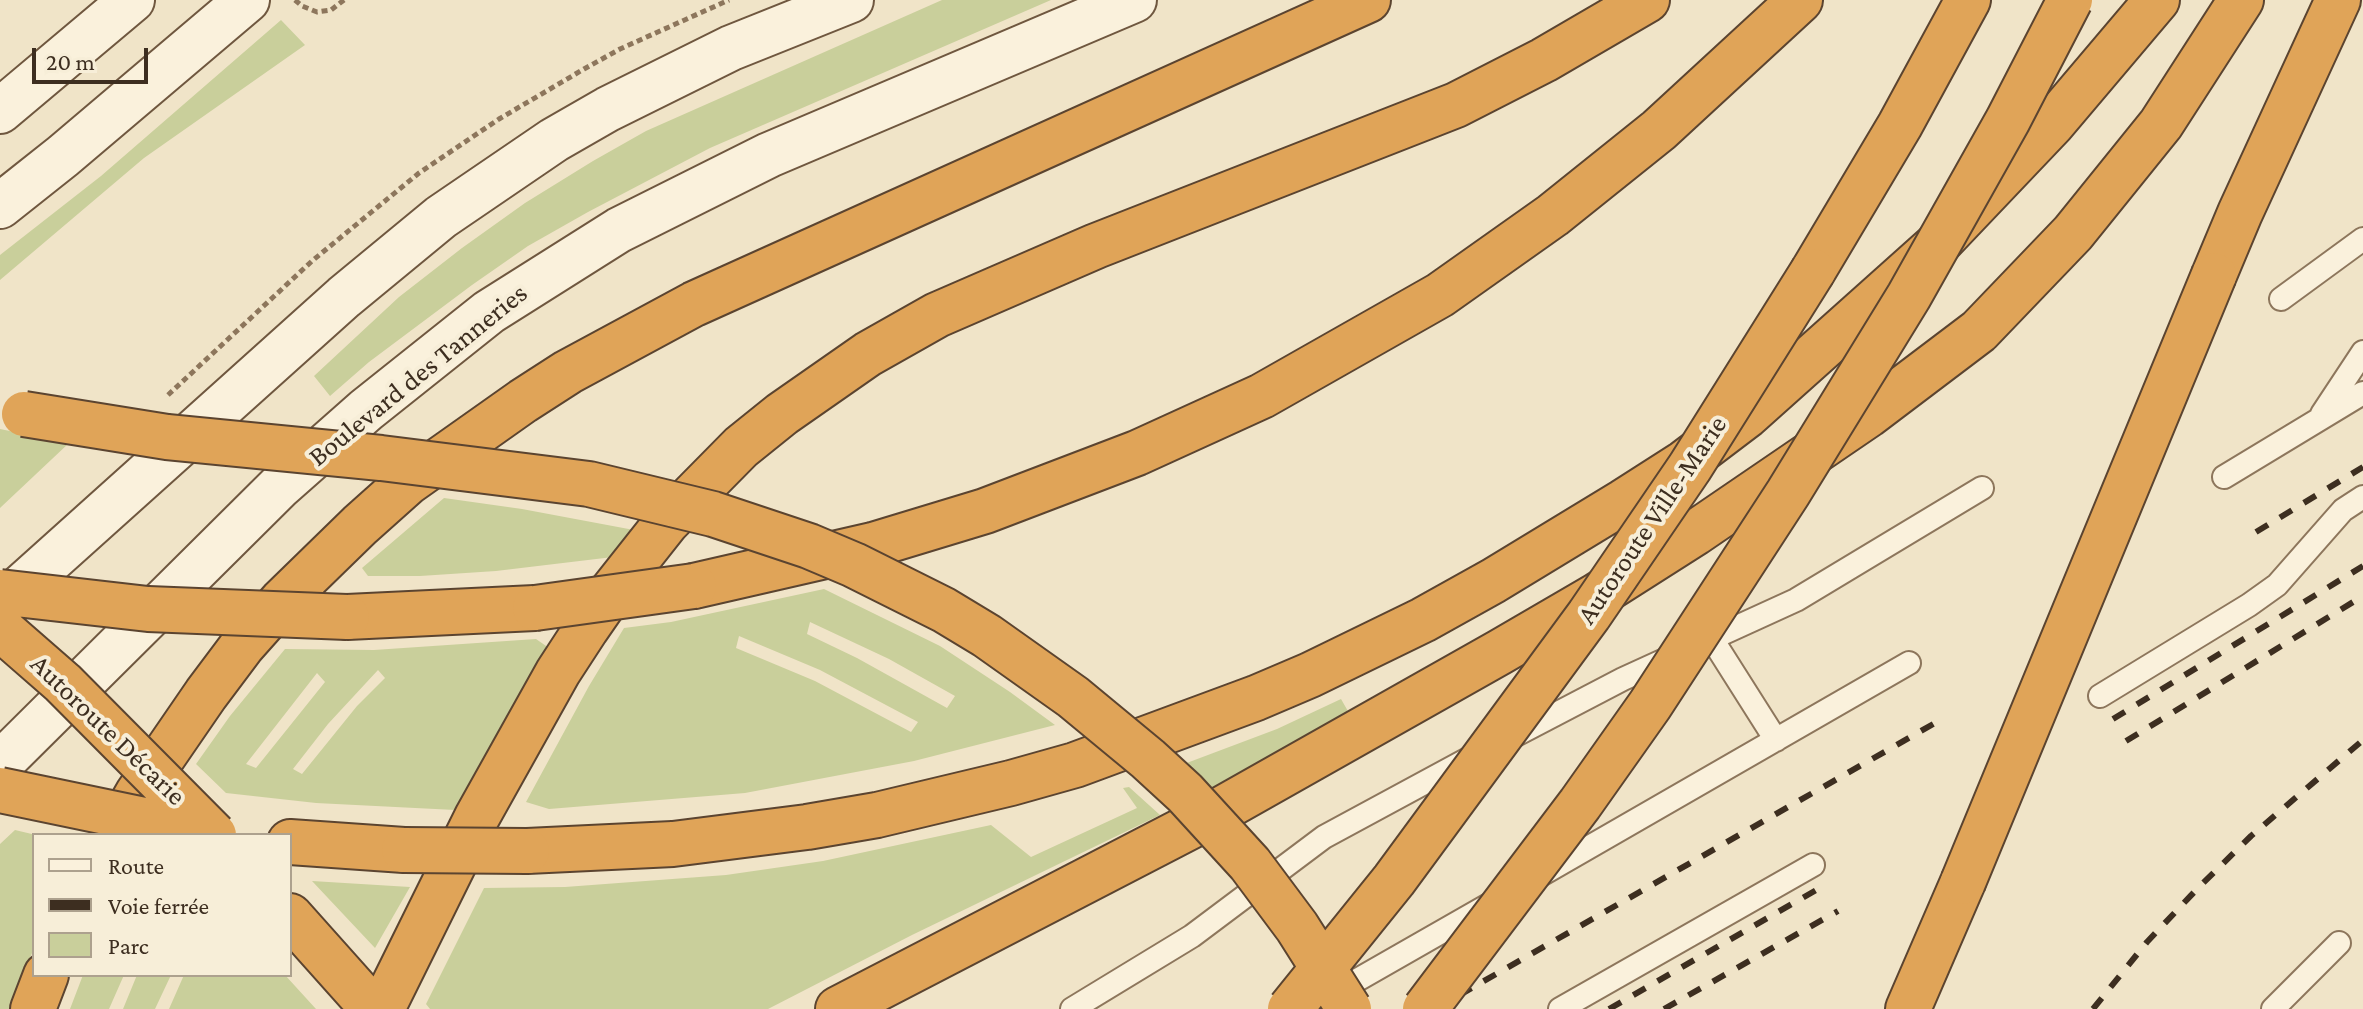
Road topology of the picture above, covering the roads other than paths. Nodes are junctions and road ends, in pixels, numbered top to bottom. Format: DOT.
graph roads {
  1 [pos="132,0"];
  2 [pos="247,0"];
  3 [pos="851,0"];
  4 [pos="1134,0"];
  5 [pos="1368,0"];
  6 [pos="1647,0"];
  7 [pos="1800,0"];
  8 [pos="1968,0"];
  9 [pos="2070,0"];
  10 [pos="2157,0"];
  11 [pos="2241,0"];
  12 [pos="2338,0"];
  13 [pos="0,111"];
  14 [pos="0,206"];
  15 [pos="2363,239"];
  16 [pos="2281,299"];
  17 [pos="2363,352"];
  18 [pos="2363,393"];
  19 [pos="12,411"];
  20 [pos="2313,425"];
  21 [pos="2224,477"];
  22 [pos="1982,488"];
  23 [pos="2363,497"];
  24 [pos="0,592"];
  25 [pos="0,606"];
  26 [pos="0,628"];
  27 [pos="1712,639"];
  28 [pos="1909,663"];
  29 [pos="2100,696"];
  30 [pos="1776,740"];
  31 [pos="0,764"];
  32 [pos="0,790"];
  33 [pos="196,831"];
  34 [pos="115,833"];
  35 [pos="292,842"];
  36 [pos="1813,865"];
  37 [pos="292,918"];
  38 [pos="2339,943"];
  39 [pos="45,977"];
  40 [pos="33,1009"];
  41 [pos="373,1009"];
  42 [pos="382,1009"];
  43 [pos="838,1009"];
  44 [pos="1072,1009"];
  45 [pos="1290,1009"];
  46 [pos="1307,1009"];
  47 [pos="1349,1009"];
  48 [pos="1425,1009"];
  49 [pos="1560,1009"];
  50 [pos="1908,1009"];
  51 [pos="2273,1009"];
  1 -- 13 [label="main road"];
  2 -- 14 [label="main road"];
  3 -- 25 [label="main road"];
  4 -- 31 [label="main road, Boulevard des Tanneries"];
  5 -- 34 [label="highway"];
  6 -- 42 [label="highway"];
  7 -- 24 [label="highway, bridge"];
  8 -- 45 [label="highway, Autoroute Ville-Marie, bridge"];
  9 -- 48 [label="highway, bridge"];
  10 -- 35 [label="highway, bridge"];
  11 -- 43 [label="highway"];
  12 -- 50 [label="highway, bridge"];
  15 -- 16 [label="lane"];
  17 -- 20 [label="lane"];
  18 -- 20 [label="lane"];
  19 -- 47 [label="highway, bridge"];
  20 -- 21 [label="lane"];
  22 -- 27 [label="lane"];
  23 -- 29 [label="lane"];
  26 -- 33 [label="highway, Autoroute Décarie, bridge"];
  27 -- 30 [label="lane"];
  27 -- 44 [label="lane"];
  28 -- 30 [label="lane"];
  30 -- 46 [label="lane"];
  32 -- 33 [label="highway, bridge"];
  36 -- 49 [label="lane"];
  37 -- 41 [label="highway"];
  38 -- 51 [label="lane"];
  39 -- 40 [label="highway"];
}
